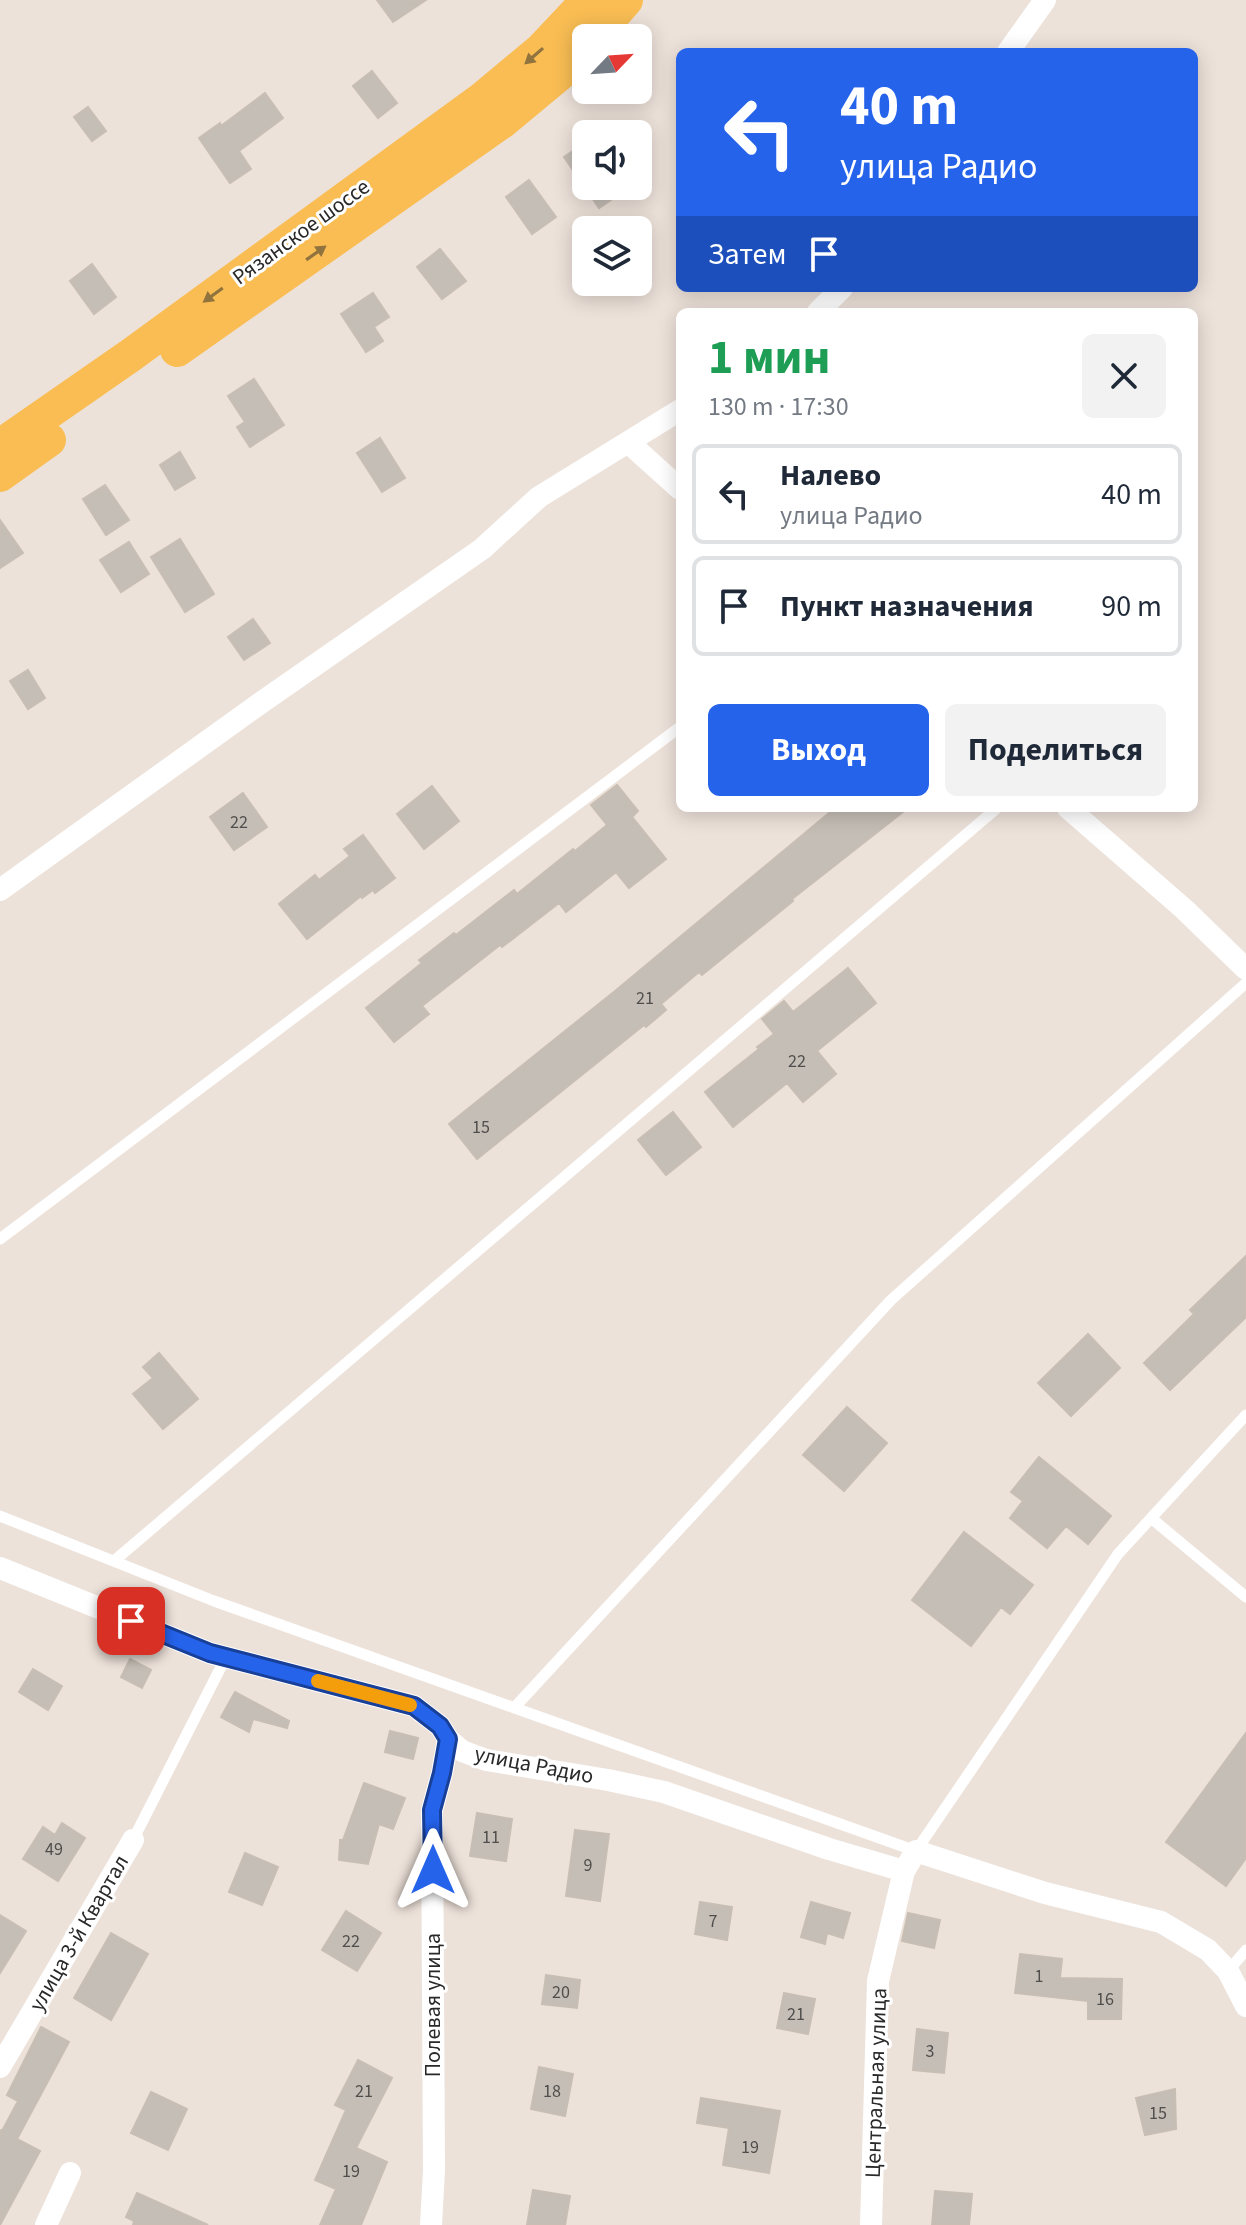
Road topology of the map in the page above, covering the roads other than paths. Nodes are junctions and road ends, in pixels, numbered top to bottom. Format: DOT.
graph roads {
  1 [pos="588,0"];
  2 [pos="626,0"];
  3 [pos="1045,0"];
  4 [pos="605,24"];
  5 [pos="1011,48"];
  6 [pos="572,61"];
  7 [pos="838,292"];
  8 [pos="822,308"];
  9 [pos="676,413"];
  10 [pos="629,443"];
  11 [pos="0,446"];
  12 [pos="0,475"];
  13 [pos="676,485"];
  14 [pos="676,730"];
  15 [pos="992,812"];
  16 [pos="1073,812"];
  17 [pos="0,890"];
  18 [pos="1246,969"];
  19 [pos="1246,983"];
  20 [pos="0,1239"];
  21 [pos="1246,1415"];
  22 [pos="0,1516"];
  23 [pos="1151,1518"];
  24 [pos="114,1561"];
  25 [pos="0,1568"];
  26 [pos="1246,1597"];
  27 [pos="226,1657"];
  28 [pos="514,1708"];
  29 [pos="448,1739"];
  30 [pos="133,1840"];
  31 [pos="916,1851"];
  32 [pos="904,1871"];
  33 [pos="1246,1950"];
  34 [pos="1228,1971"];
  35 [pos="1245,2003"];
  36 [pos="0,2067"];
  37 [pos="70,2173"];
  38 [pos="46,2225"];
  39 [pos="431,2225"];
  40 [pos="871,2225"];
  1 -- 11 [label="main road, Рязанское шоссе, one-way"];
  2 -- 4 [label="main road"];
  3 -- 5 [label="street"];
  12 -- 6 [label="main road, Рязанское шоссе, one-way"];
  7 -- 8 [label="street"];
  9 -- 10 [label="street"];
  10 -- 13 [label="street"];
  10 -- 17 [label="street"];
  14 -- 20 [label="lane"];
  15 -- 24 [label="lane"];
  16 -- 18 [label="street"];
  19 -- 28 [label="lane"];
  21 -- 23 [label="lane"];
  22 -- 24 [label="lane"];
  23 -- 26 [label="lane"];
  23 -- 31 [label="lane"];
  24 -- 28 [label="lane"];
  25 -- 27 [label="street, улица Радио"];
  27 -- 29 [label="street, улица Радио"];
  27 -- 30 [label="lane"];
  28 -- 31 [label="lane"];
  29 -- 32 [label="street, улица Радио"];
  29 -- 39 [label="street, Полевая улица"];
  30 -- 36 [label="street, улица 3-й Квартал"];
  31 -- 32 [label="street, Центральная улица"];
  31 -- 34 [label="street"];
  32 -- 40 [label="street, Центральная улица"];
  33 -- 34 [label="lane"];
  34 -- 35 [label="street"];
  37 -- 38 [label="street"];
}
